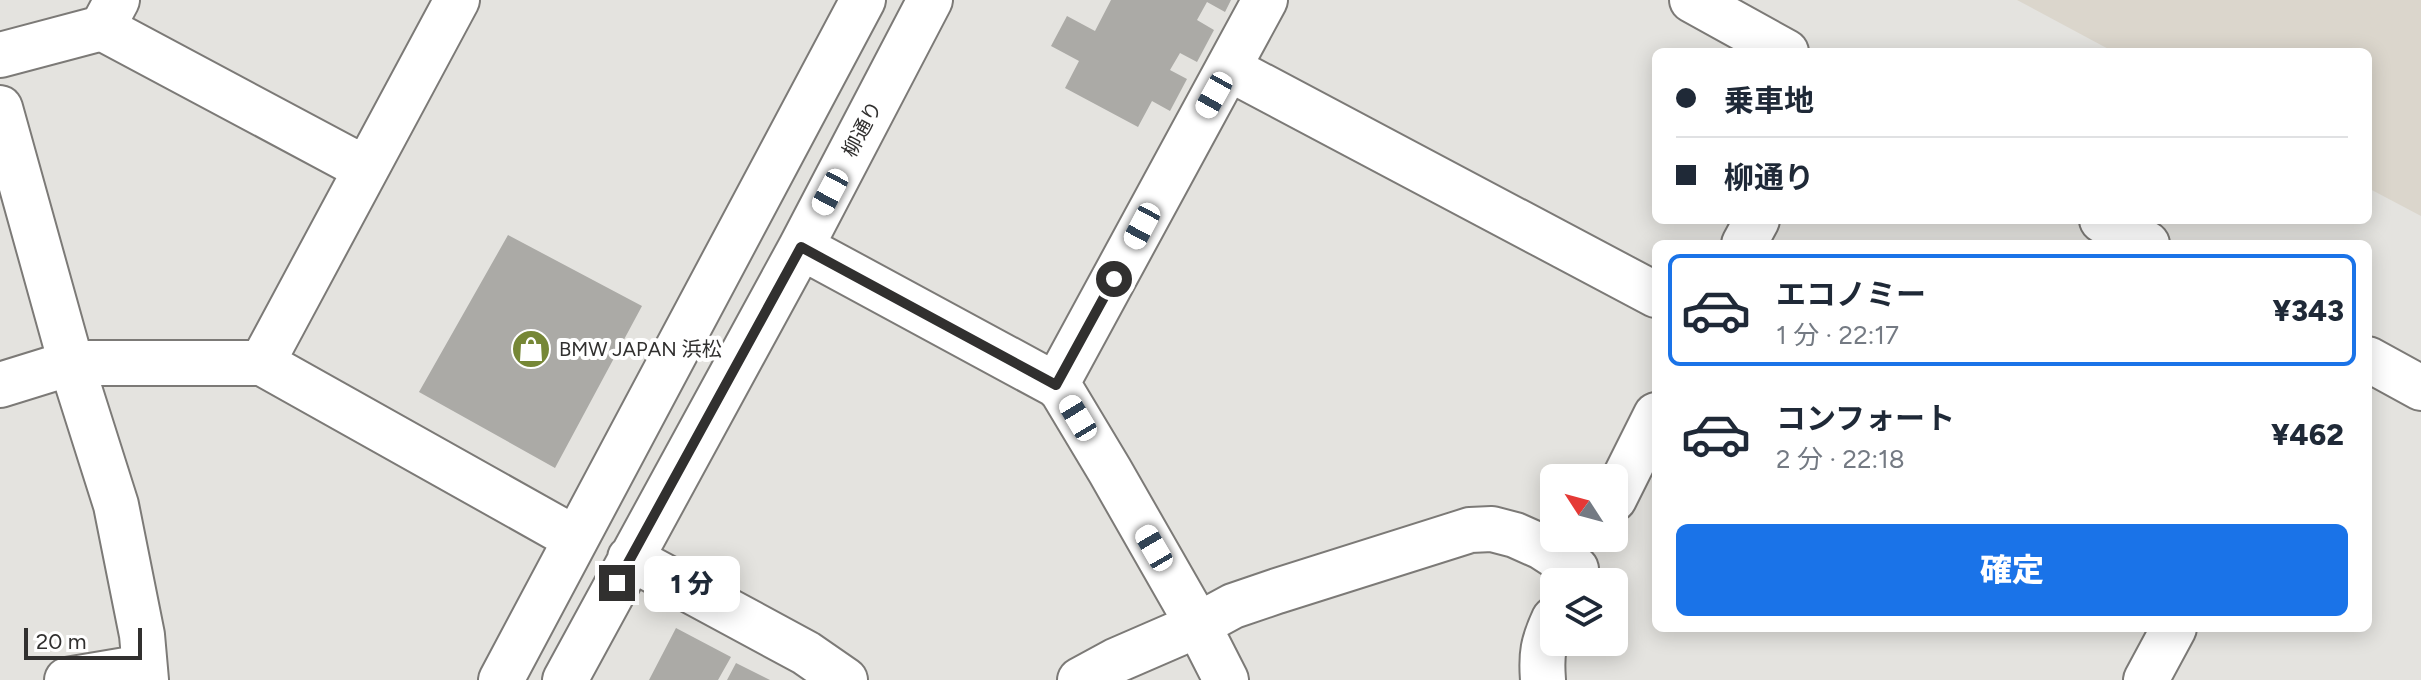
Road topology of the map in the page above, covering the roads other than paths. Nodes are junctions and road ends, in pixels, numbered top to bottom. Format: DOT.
graph roads {
  1 [pos="457,0"];
  2 [pos="863,0"];
  3 [pos="930,0"];
  4 [pos="1265,0"];
  5 [pos="1692,0"];
  6 [pos="110,14"];
  7 [pos="1779,48"];
  8 [pos="0,55"];
  9 [pos="1228,68"];
  10 [pos="0,108"];
  11 [pos="366,169"];
  12 [pos="2110,224"];
  13 [pos="2140,240"];
  14 [pos="801,247"];
  15 [pos="1652,293"];
  16 [pos="2372,361"];
  17 [pos="71,363"];
  18 [pos="262,363"];
  19 [pos="0,385"];
  20 [pos="1056,385"];
  21 [pos="2421,388"];
  22 [pos="1652,423"];
  23 [pos="1628,471"];
  24 [pos="576,539"];
  25 [pos="630,558"];
  26 [pos="1580,563"];
  27 [pos="1198,625"];
  28 [pos="2172,632"];
  29 [pos="1541,656"];
  30 [pos="145,673"];
  31 [pos="67,680"];
  32 [pos="501,680"];
  33 [pos="565,680"];
  34 [pos="845,680"];
  35 [pos="1080,680"];
  36 [pos="1226,680"];
  37 [pos="1543,680"];
  38 [pos="2146,680"];
  1 -- 11 [label="street"];
  2 -- 24 [label="street"];
  3 -- 14 [label="street, 柳通り"];
  4 -- 9 [label="street"];
  5 -- 7 [label="street"];
  6 -- 8 [label="street"];
  6 -- 11 [label="street"];
  9 -- 15 [label="street"];
  9 -- 20 [label="street"];
  10 -- 17 [label="street"];
  11 -- 18 [label="street"];
  12 -- 13 [label="street"];
  14 -- 20 [label="street"];
  14 -- 25 [label="street, 柳通り"];
  16 -- 21 [label="street"];
  17 -- 18 [label="street"];
  17 -- 19 [label="street"];
  17 -- 30 [label="street"];
  18 -- 24 [label="street"];
  20 -- 27 [label="street"];
  22 -- 23 [label="street"];
  24 -- 32 [label="street"];
  25 -- 33 [label="street, 柳通り"];
  25 -- 34 [label="street"];
  26 -- 27 [label="street"];
  27 -- 35 [label="street"];
  27 -- 36 [label="street"];
  28 -- 38 [label="street"];
  29 -- 37 [label="street"];
  30 -- 31 [label="street"];
}
